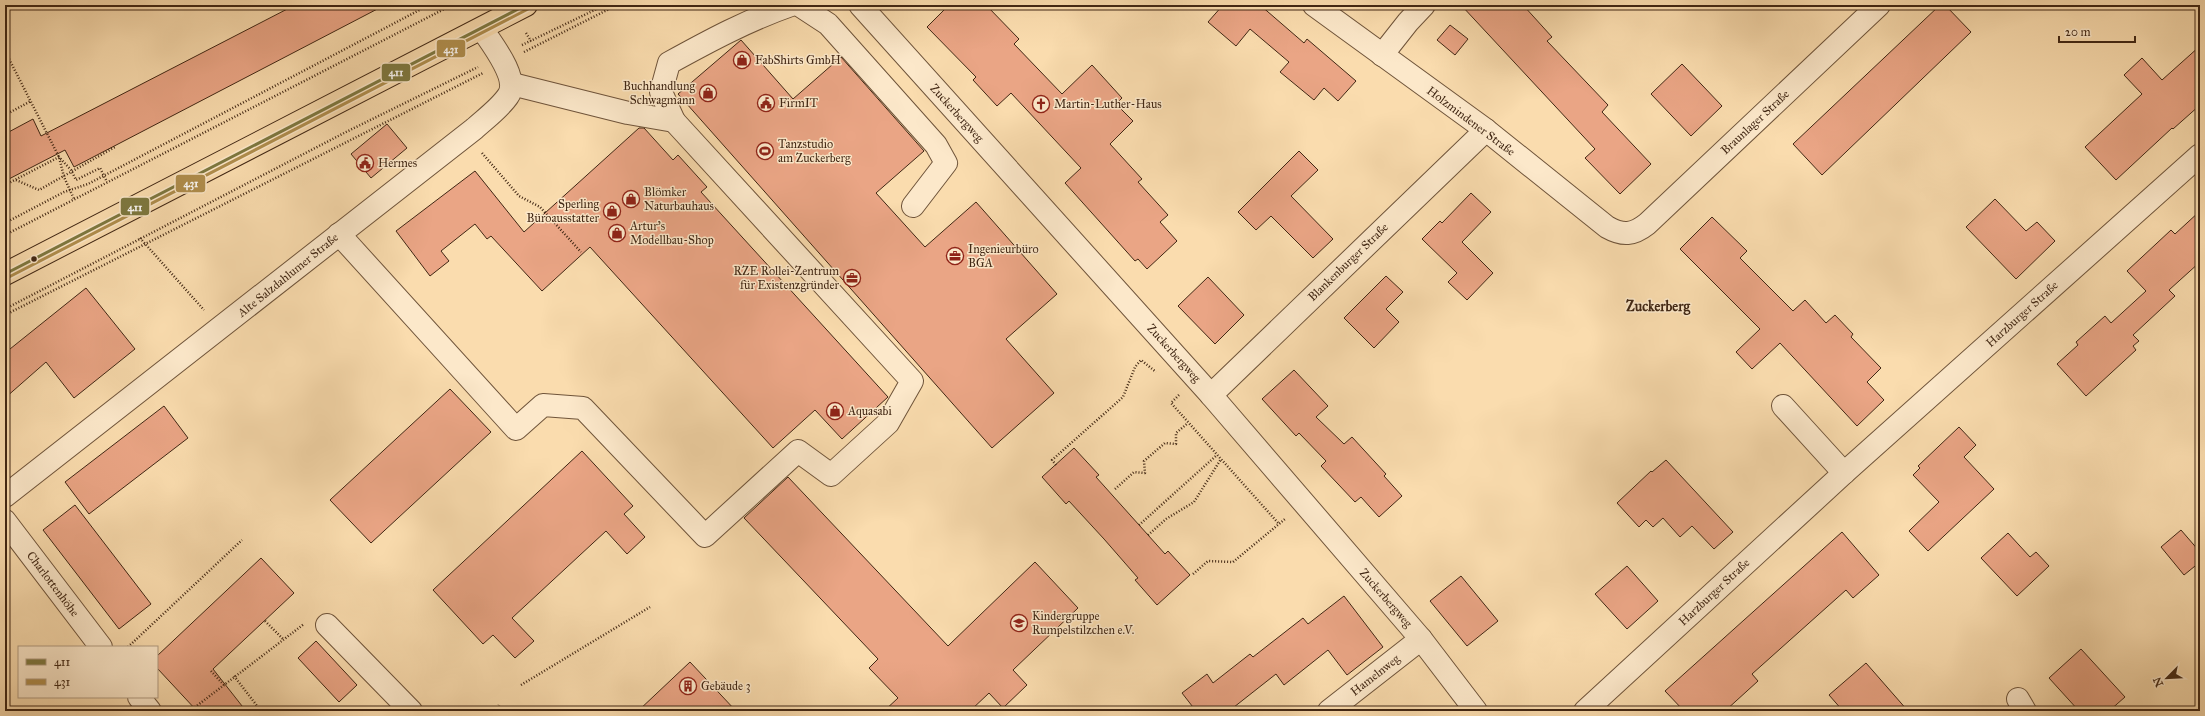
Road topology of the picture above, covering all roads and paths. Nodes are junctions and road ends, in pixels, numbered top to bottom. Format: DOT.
graph roads {
  1 [pos="429,5"];
  2 [pos="452,5"];
  3 [pos="526,5"];
  4 [pos="605,5"];
  5 [pos="616,5"];
  6 [pos="791,5"];
  7 [pos="799,5"];
  8 [pos="860,5"];
  9 [pos="1314,5"];
  10 [pos="1424,5"];
  11 [pos="1879,5"];
  12 [pos="482,29"];
  13 [pos="5,51"];
  14 [pos="1382,55"];
  15 [pos="502,59"];
  16 [pos="512,84"];
  17 [pos="31,101"];
  18 [pos="5,115"];
  19 [pos="674,121"];
  20 [pos="1486,130"];
  21 [pos="466,135"];
  22 [pos="115,147"];
  23 [pos="2200,155"];
  24 [pos="59,157"];
  25 [pos="71,170"];
  26 [pos="104,176"];
  27 [pos="64,177"];
  28 [pos="16,180"];
  29 [pos="107,182"];
  30 [pos="5,185"];
  31 [pos="70,190"];
  32 [pos="74,199"];
  33 [pos="62,206"];
  34 [pos="913,206"];
  35 [pos="64,209"];
  36 [pos="5,222"];
  37 [pos="339,234"];
  38 [pos="1628,234"];
  39 [pos="5,235"];
  40 [pos="140,238"];
  41 [pos="145,244"];
  42 [pos="581,252"];
  43 [pos="5,274"];
  44 [pos="5,309"];
  45 [pos="5,315"];
  46 [pos="221,328"];
  47 [pos="1158,374"];
  48 [pos="1197,379"];
  49 [pos="1211,395"];
  50 [pos="1783,406"];
  51 [pos="1188,423"];
  52 [pos="1217,455"];
  53 [pos="1221,459"];
  54 [pos="1056,465"];
  55 [pos="1844,473"];
  56 [pos="1115,489"];
  57 [pos="5,496"];
  58 [pos="1304,503"];
  59 [pos="5,521"];
  60 [pos="1139,524"];
  61 [pos="1279,524"];
  62 [pos="1148,535"];
  63 [pos="242,540"];
  64 [pos="1193,574"];
  65 [pos="650,607"];
  66 [pos="265,621"];
  67 [pos="327,625"];
  68 [pos="283,639"];
  69 [pos="1421,639"];
  70 [pos="100,646"];
  71 [pos="129,646"];
  72 [pos="211,671"];
  73 [pos="234,676"];
  74 [pos="224,685"];
  75 [pos="520,685"];
  76 [pos="140,698"];
  77 [pos="499,705"];
  78 [pos="260,710"];
  79 [pos="150,711"];
  80 [pos="190,711"];
  81 [pos="256,711"];
  82 [pos="411,711"];
  83 [pos="497,711"];
  84 [pos="1329,711"];
  85 [pos="1476,711"];
  86 [pos="1585,711"];
  1 -- 26 [label="path"];
  2 -- 29 [label="path"];
  3 -- 12 [label="main road"];
  4 -- 15 [label="path"];
  5 -- 15 [label="path"];
  6 -- 19 [label="street"];
  7 -- 34 [label="street"];
  8 -- 48 [label="street, Zuckerbergweg"];
  9 -- 14 [label="street, Holzmindener Straße"];
  10 -- 14 [label="street"];
  11 -- 38 [label="street, Braunlager Straße"];
  12 -- 15 [label="street"];
  12 -- 43 [label="main road"];
  13 -- 17 [label="path"];
  14 -- 20 [label="street, Holzmindener Straße"];
  15 -- 16 [label="street"];
  15 -- 40 [label="path"];
  15 -- 41 [label="path"];
  16 -- 19 [label="street"];
  16 -- 21 [label="street, Alte Salzdahlumer Straße"];
  17 -- 18 [label="path"];
  17 -- 24 [label="path"];
  19 -- 37 [label="street"];
  20 -- 38 [label="street, Holzmindener Straße"];
  20 -- 49 [label="street, Blankenburger Straße"];
  21 -- 37 [label="street, Alte Salzdahlumer Straße"];
  21 -- 42 [label="path"];
  22 -- 25 [label="path"];
  23 -- 55 [label="street, Harzburger Straße"];
  24 -- 25 [label="path"];
  24 -- 27 [label="path"];
  24 -- 28 [label="path"];
  25 -- 26 [label="path"];
  25 -- 27 [label="path"];
  26 -- 29 [label="path"];
  26 -- 31 [label="path"];
  27 -- 28 [label="path"];
  27 -- 31 [label="path"];
  28 -- 30 [label="path"];
  29 -- 32 [label="path"];
  31 -- 32 [label="path"];
  31 -- 36 [label="path"];
  32 -- 33 [label="path"];
  33 -- 35 [label="path"];
  33 -- 39 [label="path"];
  37 -- 46 [label="street, Alte Salzdahlumer Straße"];
  40 -- 41 [label="path"];
  40 -- 44 [label="path"];
  41 -- 45 [label="path"];
  41 -- 46 [label="path"];
  46 -- 57 [label="street, Alte Salzdahlumer Straße"];
  47 -- 54 [label="path"];
  48 -- 49 [label="street, Zuckerbergweg"];
  48 -- 51 [label="path"];
  49 -- 58 [label="street, Zuckerbergweg"];
  50 -- 55 [label="street"];
  51 -- 52 [label="path"];
  51 -- 56 [label="path"];
  52 -- 53 [label="path"];
  52 -- 60 [label="path"];
  53 -- 61 [label="path"];
  53 -- 62 [label="path"];
  55 -- 86 [label="street, Harzburger Straße"];
  58 -- 61 [label="path"];
  58 -- 69 [label="street, Zuckerbergweg"];
  59 -- 70 [label="street, Charlottenhöhe"];
  61 -- 64 [label="path"];
  63 -- 71 [label="path"];
  65 -- 75 [label="path"];
  66 -- 68 [label="path"];
  67 -- 68 [label="path"];
  67 -- 82 [label="street"];
  68 -- 73 [label="path"];
  69 -- 84 [label="street, Hamelnweg"];
  69 -- 85 [label="street, Zuckerbergweg"];
  72 -- 74 [label="path"];
  73 -- 74 [label="path"];
  73 -- 78 [label="path"];
  74 -- 80 [label="path"];
  76 -- 79 [label="street"];
  77 -- 83 [label="path"];
  78 -- 81 [label="path"];
}
